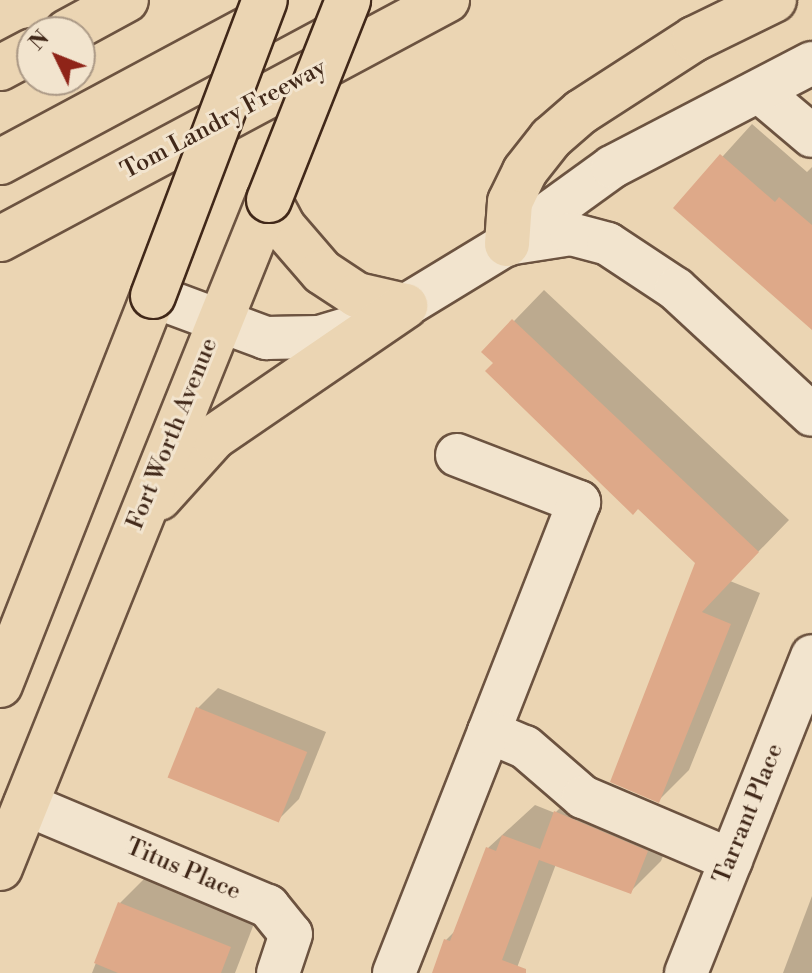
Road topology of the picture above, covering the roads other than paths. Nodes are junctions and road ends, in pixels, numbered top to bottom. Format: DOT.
graph roads {
  1 [pos="126,0"];
  2 [pos="265,0"];
  3 [pos="302,0"];
  4 [pos="348,0"];
  5 [pos="447,0"];
  6 [pos="774,0"];
  7 [pos="96,16"];
  8 [pos="812,63"];
  9 [pos="760,92"];
  10 [pos="812,136"];
  11 [pos="0,162"];
  12 [pos="269,200"];
  13 [pos="0,239"];
  14 [pos="507,244"];
  15 [pos="153,296"];
  16 [pos="405,306"];
  17 [pos="219,321"];
  18 [pos="812,415"];
  19 [pos="457,455"];
  20 [pos="135,528"];
  21 [pos="812,656"];
  22 [pos="0,685"];
  23 [pos="62,710"];
  24 [pos="489,732"];
  25 [pos="25,804"];
  26 [pos="731,860"];
  27 [pos="0,868"];
  28 [pos="278,973"];
  29 [pos="394,973"];
  30 [pos="686,973"];
  1 -- 7 [label="main road"];
  2 -- 15 [label="main road, bridge"];
  3 -- 11 [label="main road"];
  4 -- 12 [label="main road, Fort Worth Avenue, bridge"];
  5 -- 13 [label="main road, Tom Landry Freeway"];
  6 -- 14 [label="main road"];
  8 -- 9 [label="street"];
  9 -- 10 [label="street"];
  9 -- 14 [label="street"];
  12 -- 16 [label="main road"];
  12 -- 17 [label="main road, Fort Worth Avenue"];
  14 -- 16 [label="street"];
  14 -- 18 [label="street"];
  15 -- 17 [label="street"];
  15 -- 22 [label="main road"];
  16 -- 17 [label="street"];
  16 -- 20 [label="main road"];
  17 -- 20 [label="main road, Fort Worth Avenue"];
  19 -- 24 [label="street"];
  20 -- 23 [label="main road, Fort Worth Avenue"];
  21 -- 26 [label="street, Tarrant Place"];
  22 -- 23 [label="main road"];
  23 -- 25 [label="main road, Fort Worth Avenue"];
  24 -- 26 [label="street"];
  24 -- 29 [label="street"];
  25 -- 27 [label="main road, Fort Worth Avenue"];
  25 -- 28 [label="street, Titus Place"];
  26 -- 30 [label="street, Tarrant Place"];
}
